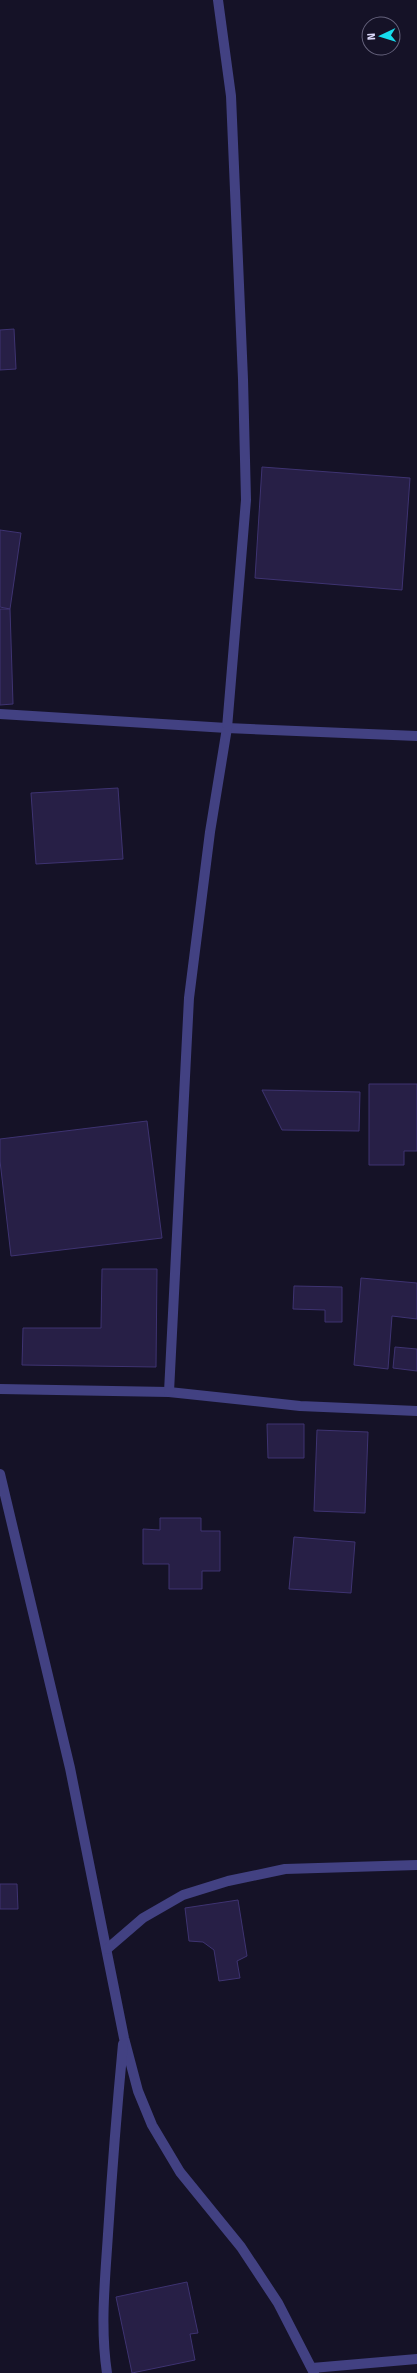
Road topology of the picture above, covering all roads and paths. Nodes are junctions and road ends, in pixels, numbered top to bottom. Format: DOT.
graph roads {
  1 [pos="218,0"];
  2 [pos="0,714"];
  3 [pos="227,728"];
  4 [pos="417,736"];
  5 [pos="0,1389"];
  6 [pos="169,1392"];
  7 [pos="417,1411"];
  8 [pos="0,1474"];
  9 [pos="417,1865"];
  10 [pos="107,1949"];
  11 [pos="124,2038"];
  12 [pos="417,2359"];
  13 [pos="313,2370"];
  14 [pos="107,2373"];
  1 -- 3 [label="street"];
  2 -- 3 [label="street"];
  3 -- 4 [label="street"];
  3 -- 6 [label="street"];
  5 -- 6 [label="street"];
  6 -- 7 [label="street"];
  8 -- 10 [label="street"];
  9 -- 10 [label="street"];
  10 -- 11 [label="street"];
  11 -- 13 [label="street"];
  11 -- 14 [label="street"];
  12 -- 13 [label="street"];
}
